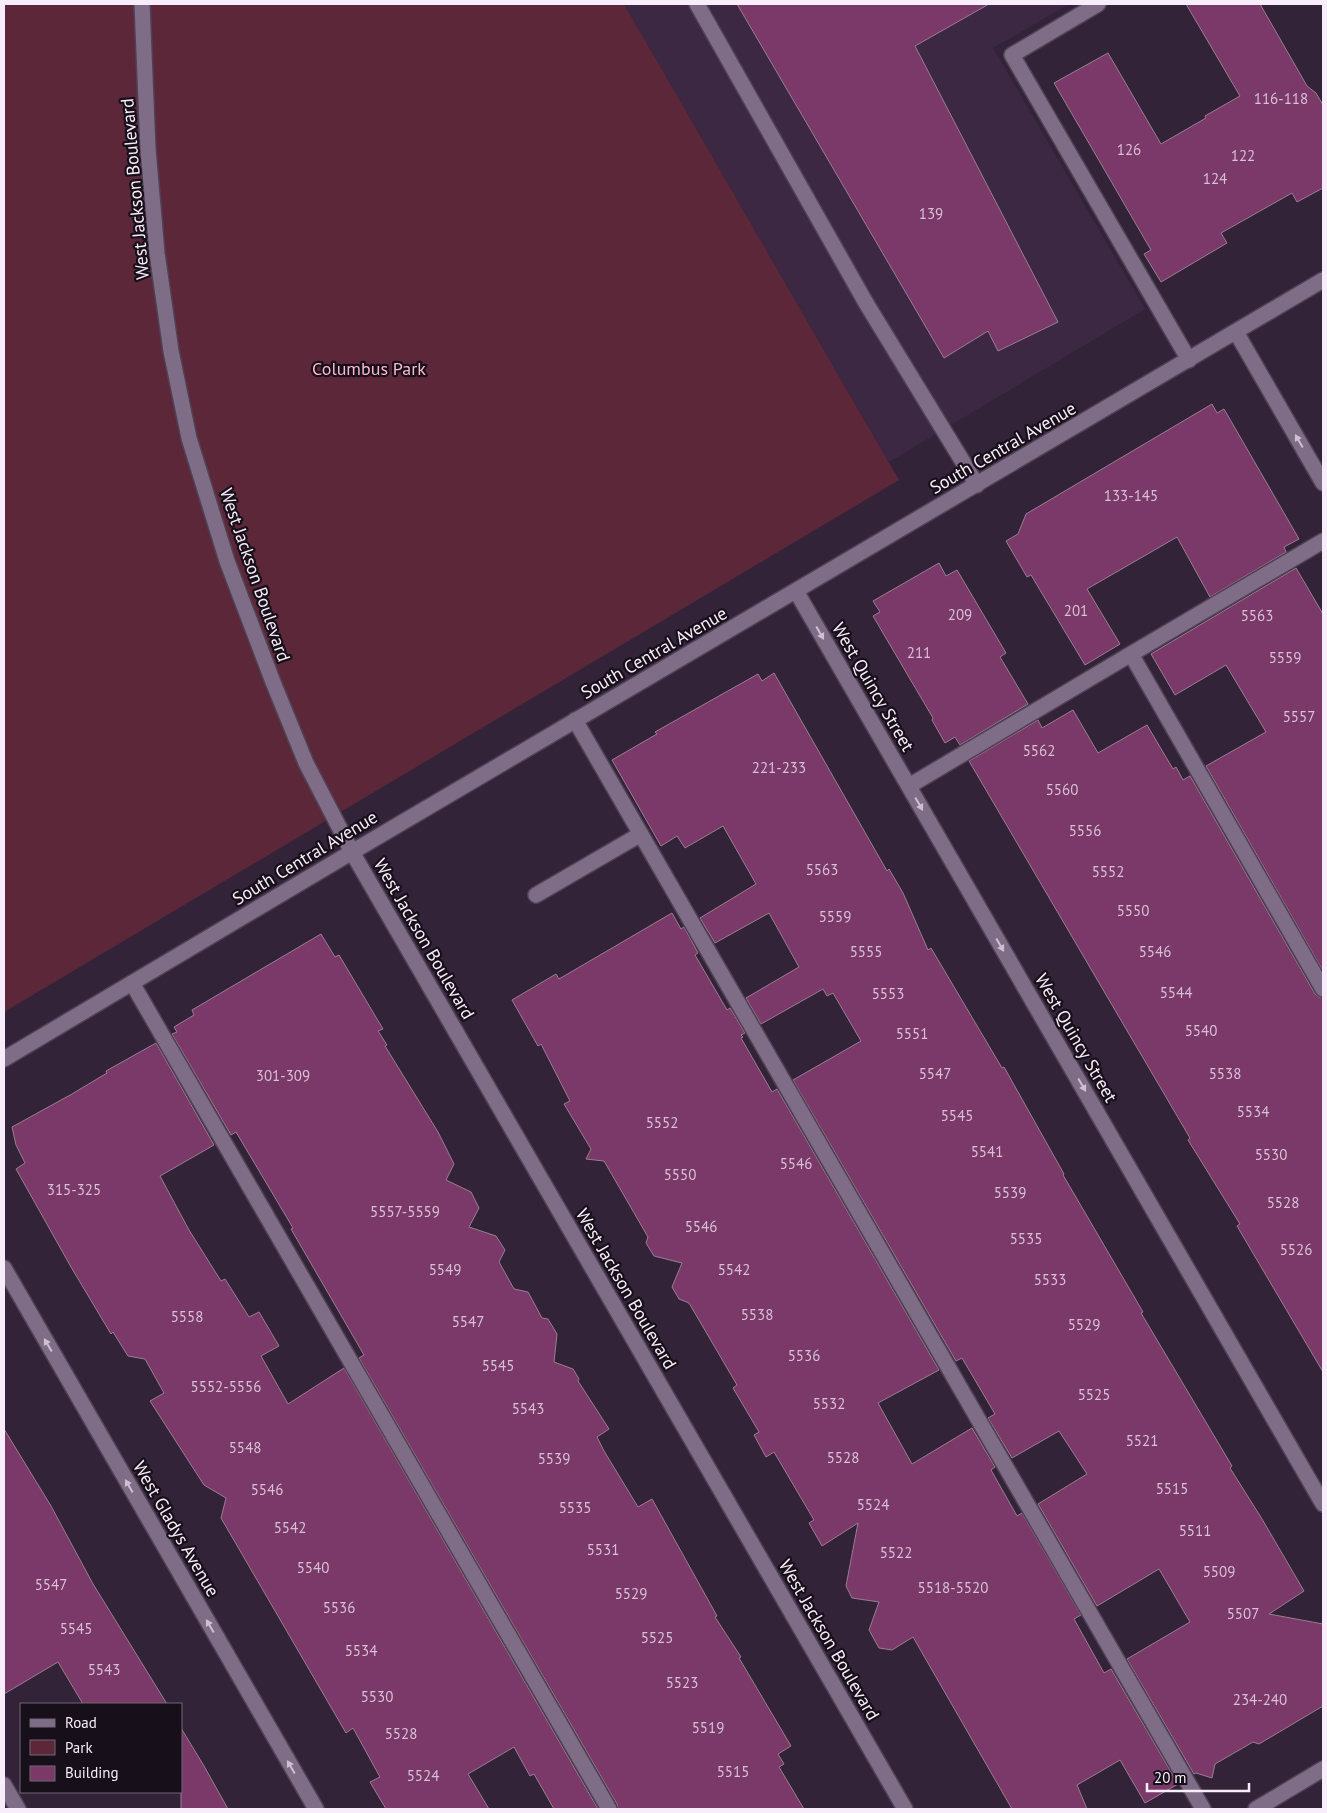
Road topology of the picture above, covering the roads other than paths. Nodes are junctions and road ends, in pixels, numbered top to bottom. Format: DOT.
graph roads {
  1 [pos="142,4"];
  2 [pos="698,4"];
  3 [pos="1098,4"];
  4 [pos="1323,280"];
  5 [pos="1236,332"];
  6 [pos="1189,360"];
  7 [pos="1323,483"];
  8 [pos="977,485"];
  9 [pos="1323,541"];
  10 [pos="796,591"];
  11 [pos="1131,654"];
  12 [pos="575,720"];
  13 [pos="909,786"];
  14 [pos="640,834"];
  15 [pos="352,852"];
  16 [pos="536,895"];
  17 [pos="132,983"];
  18 [pos="1323,989"];
  19 [pos="4,1059"];
  20 [pos="4,1268"];
  21 [pos="1323,1504"];
  22 [pos="1323,1769"];
  23 [pos="4,1785"];
  24 [pos="18,1809"];
  25 [pos="316,1809"];
  26 [pos="608,1809"];
  27 [pos="905,1809"];
  28 [pos="1202,1809"];
  29 [pos="1256,1809"];
  1 -- 15 [label="street, West Jackson Boulevard"];
  2 -- 8 [label="street"];
  3 -- 6 [label="street"];
  4 -- 5 [label="street, South Central Avenue"];
  5 -- 6 [label="street, South Central Avenue"];
  7 -- 5 [label="street, one-way"];
  6 -- 8 [label="street, South Central Avenue"];
  8 -- 10 [label="street, South Central Avenue"];
  9 -- 11 [label="street"];
  10 -- 12 [label="street, South Central Avenue"];
  10 -- 13 [label="street, West Quincy Street, one-way"];
  11 -- 13 [label="street"];
  11 -- 18 [label="street"];
  12 -- 14 [label="street"];
  12 -- 15 [label="street, South Central Avenue"];
  13 -- 21 [label="street, West Quincy Street, one-way"];
  14 -- 16 [label="street"];
  14 -- 28 [label="street"];
  15 -- 17 [label="street, South Central Avenue"];
  15 -- 27 [label="street, West Jackson Boulevard"];
  17 -- 19 [label="street, South Central Avenue"];
  17 -- 26 [label="street"];
  25 -- 20 [label="street, West Gladys Avenue, one-way"];
  22 -- 29 [label="street"];
  23 -- 24 [label="street"];
}
